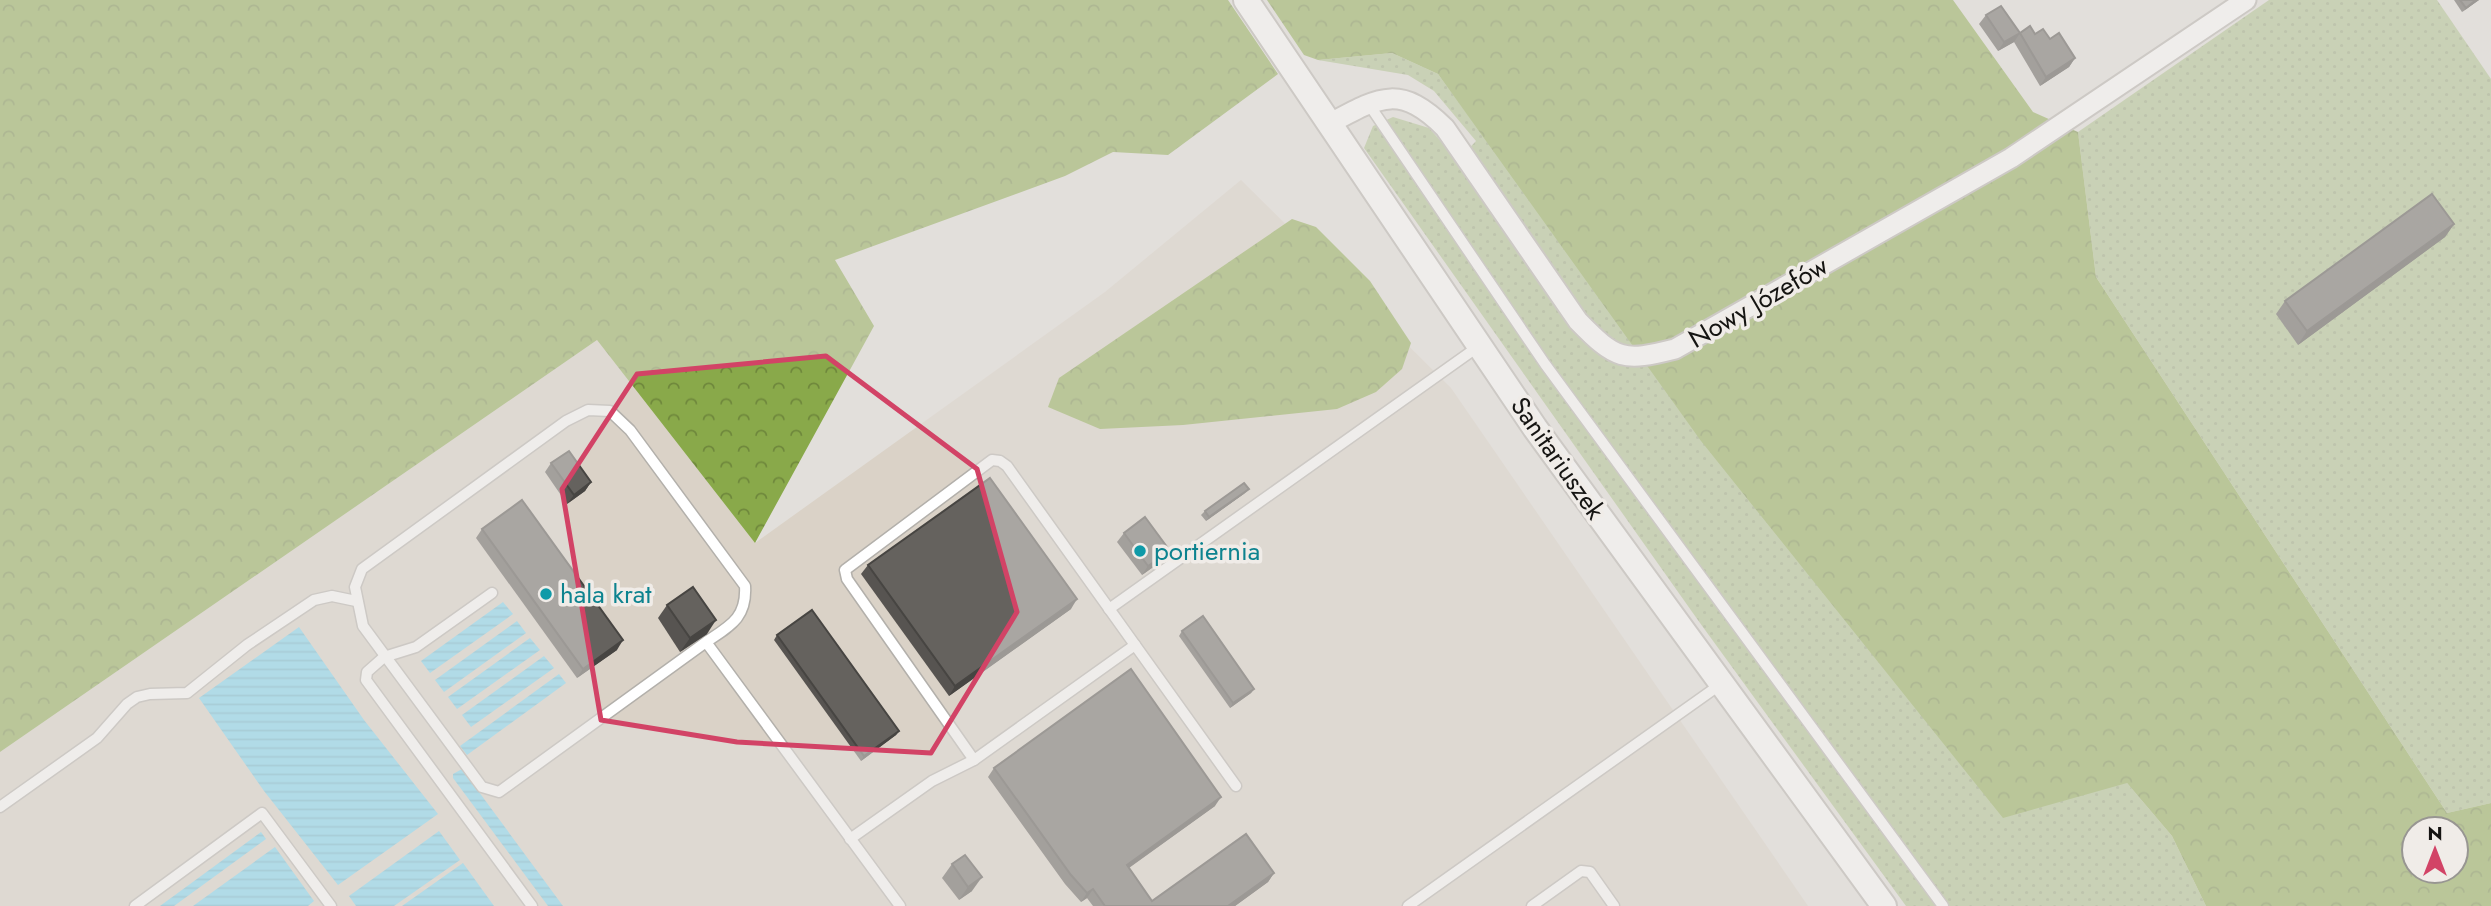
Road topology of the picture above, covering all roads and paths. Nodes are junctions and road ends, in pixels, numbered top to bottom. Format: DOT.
graph roads {
  1 [pos="1246,0"];
  2 [pos="2246,0"];
  3 [pos="1368,103"];
  4 [pos="1329,124"];
  5 [pos="1480,346"];
  6 [pos="492,593"];
  7 [pos="356,601"];
  8 [pos="1108,609"];
  9 [pos="706,642"];
  10 [pos="1135,645"];
  11 [pos="384,657"];
  12 [pos="1721,684"];
  13 [pos="974,760"];
  14 [pos="1236,786"];
  15 [pos="0,807"];
  16 [pos="850,839"];
  17 [pos="135,906"];
  18 [pos="331,906"];
  19 [pos="532,906"];
  20 [pos="900,906"];
  21 [pos="1408,906"];
  22 [pos="1532,906"];
  23 [pos="1614,906"];
  24 [pos="1884,906"];
  25 [pos="1943,906"];
  1 -- 4 [label="street, Sanitariuszek"];
  2 -- 3 [label="street, Nowy Józefów"];
  3 -- 4 [label="street, Nowy Józefów"];
  3 -- 25 [label="lane"];
  4 -- 5 [label="street, Sanitariuszek"];
  5 -- 8 [label="lane"];
  5 -- 12 [label="street, Sanitariuszek"];
  6 -- 11 [label="lane"];
  7 -- 9 [label="lane"];
  7 -- 11 [label="lane"];
  7 -- 15 [label="lane"];
  8 -- 10 [label="lane"];
  8 -- 13 [label="lane"];
  9 -- 11 [label="lane"];
  9 -- 16 [label="lane"];
  10 -- 13 [label="lane"];
  10 -- 14 [label="lane"];
  11 -- 19 [label="lane"];
  12 -- 21 [label="lane"];
  12 -- 24 [label="street, Sanitariuszek"];
  13 -- 16 [label="lane"];
  16 -- 20 [label="lane"];
  17 -- 18 [label="lane"];
  22 -- 23 [label="lane"];
}
